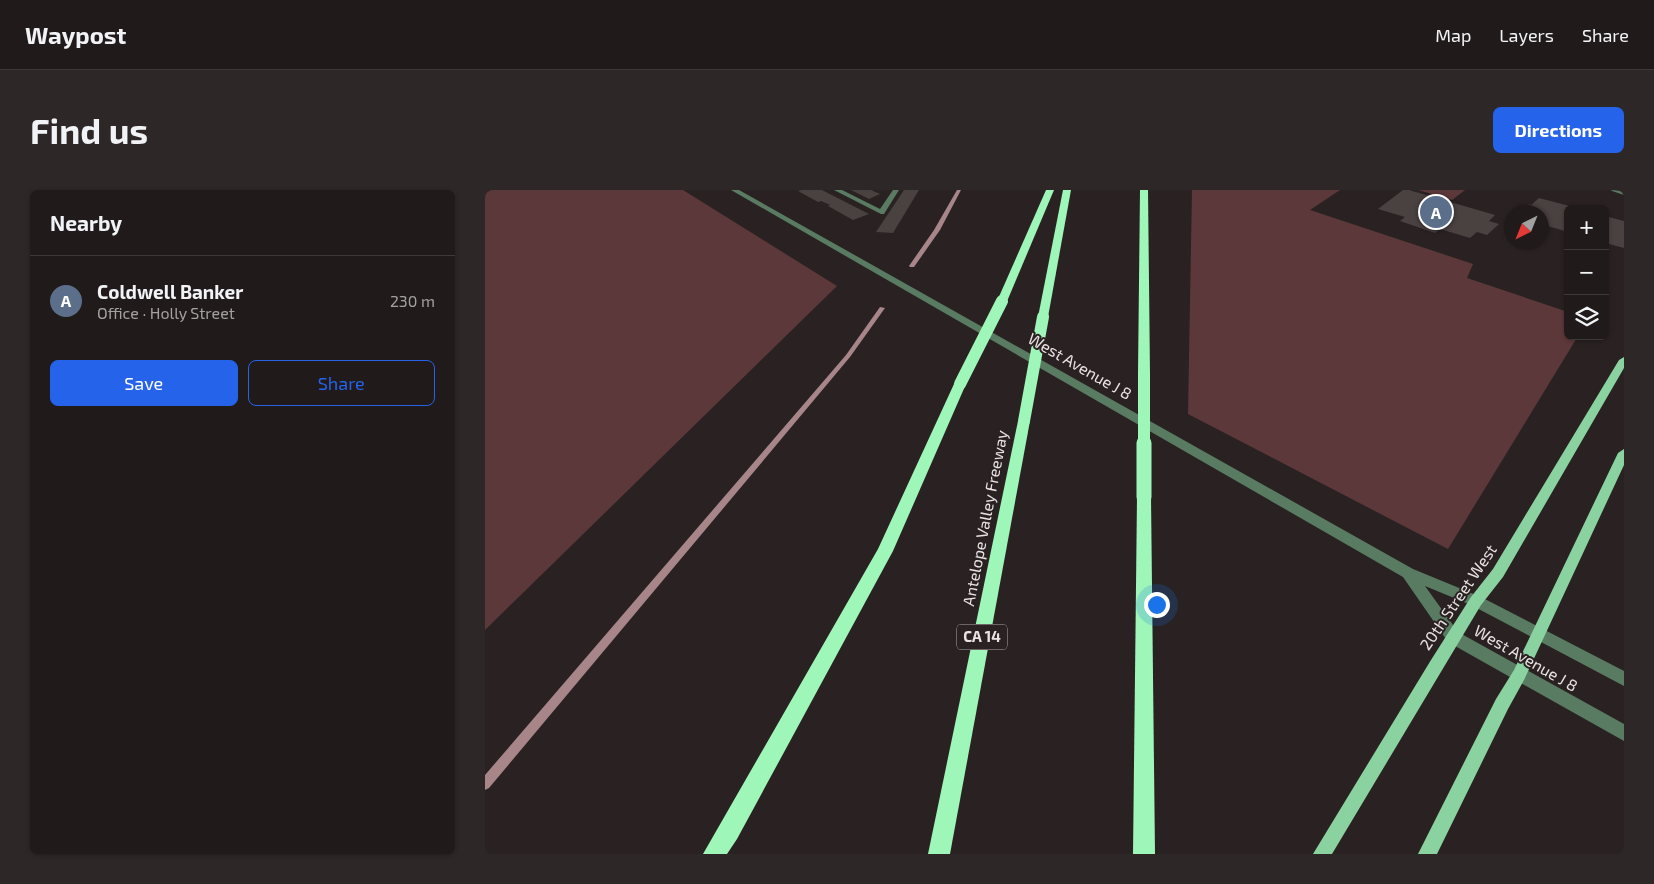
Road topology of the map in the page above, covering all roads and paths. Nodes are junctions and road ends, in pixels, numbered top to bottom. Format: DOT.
graph roads {
  1 [pos="734,190"];
  2 [pos="837,190"];
  3 [pos="896,190"];
  4 [pos="1050,190"];
  5 [pos="1067,190"];
  6 [pos="1144,190"];
  7 [pos="1614,190"];
  8 [pos="1624,192"];
  9 [pos="1624,360"];
  10 [pos="1624,453"];
  11 [pos="1408,573"];
  12 [pos="1476,601"];
  13 [pos="1537,634"];
  14 [pos="1453,637"];
  15 [pos="1519,676"];
  16 [pos="1624,679"];
  17 [pos="1624,733"];
  18 [pos="714,854"];
  19 [pos="939,854"];
  20 [pos="1144,854"];
  21 [pos="1322,854"];
  22 [pos="1427,854"];
  1 -- 11 [label="street, West Avenue J 8"];
  2 -- 3 [label="street"];
  4 -- 18 [label="highway, bridge"];
  5 -- 19 [label="highway, Antelope Valley Freeway / CA 14, bridge"];
  6 -- 20 [label="highway, bridge"];
  7 -- 8 [label="street"];
  9 -- 12 [label="main road, 20th Street West"];
  10 -- 13 [label="main road"];
  11 -- 12 [label="street, West Avenue J 8"];
  11 -- 14 [label="street, West Avenue J 8"];
  12 -- 13 [label="street, West Avenue J 8"];
  12 -- 14 [label="main road, 20th Street West"];
  13 -- 15 [label="main road"];
  13 -- 16 [label="street, West Avenue J 8"];
  14 -- 15 [label="street, West Avenue J 8"];
  14 -- 21 [label="main road, 20th Street West"];
  15 -- 17 [label="street, West Avenue J 8"];
  15 -- 22 [label="main road"];
}
